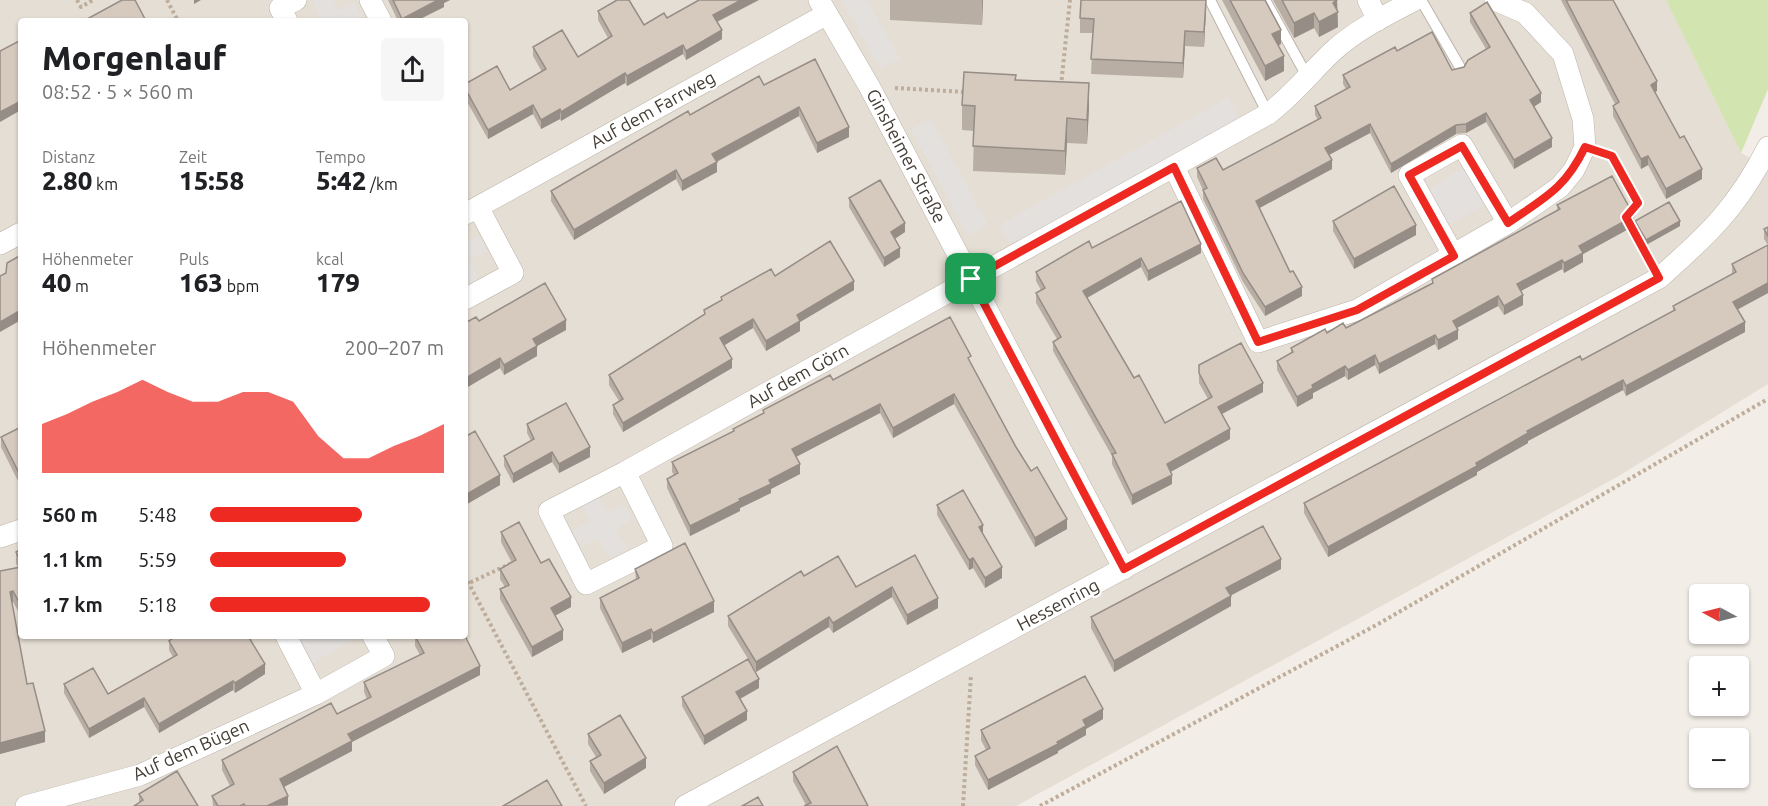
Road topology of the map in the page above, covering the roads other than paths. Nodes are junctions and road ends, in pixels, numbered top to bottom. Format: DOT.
graph roads {
  1 [pos="297,0"];
  2 [pos="370,0"];
  3 [pos="1210,0"];
  4 [pos="1265,0"];
  5 [pos="1368,0"];
  6 [pos="1415,0"];
  7 [pos="1421,0"];
  8 [pos="1495,0"];
  9 [pos="823,7"];
  10 [pos="284,18"];
  11 [pos="379,18"];
  12 [pos="1378,20"];
  13 [pos="1461,69"];
  14 [pos="1308,78"];
  15 [pos="1268,114"];
  16 [pos="1768,147"];
  17 [pos="1174,167"];
  18 [pos="472,210"];
  19 [pos="1508,223"];
  20 [pos="18,235"];
  21 [pos="0,244"];
  22 [pos="1454,256"];
  23 [pos="971,279"];
  24 [pos="468,297"];
  25 [pos="625,472"];
  26 [pos="18,531"];
  27 [pos="0,537"];
  28 [pos="1124,569"];
  29 [pos="288,639"];
  30 [pos="375,639"];
  31 [pos="316,693"];
  32 [pos="27,806"];
  33 [pos="685,806"];
  1 -- 10 [label="street"];
  2 -- 11 [label="street"];
  3 -- 15 [label="lane"];
  4 -- 14 [label="lane"];
  5 -- 12 [label="street"];
  6 -- 12 [label="street, Auf dem Görn"];
  7 -- 13 [label="lane"];
  8 -- 19 [label="street"];
  9 -- 18 [label="street, Auf dem Farrweg"];
  9 -- 23 [label="street, Ginsheimer Straße"];
  12 -- 14 [label="street, Auf dem Görn"];
  14 -- 15 [label="street, Auf dem Görn"];
  15 -- 17 [label="street, Auf dem Görn"];
  16 -- 28 [label="street, Hessenring"];
  17 -- 22 [label="street"];
  17 -- 23 [label="street, Auf dem Görn"];
  18 -- 24 [label="street, Auf dem Farrweg"];
  19 -- 22 [label="street"];
  19 -- 22 [label="street"];
  20 -- 21 [label="street"];
  23 -- 25 [label="street, Auf dem Görn"];
  23 -- 28 [label="street, Ginsheimer Straße"];
  25 -- 25 [label="street, Auf dem Görn"];
  26 -- 27 [label="street"];
  28 -- 33 [label="street, Hessenring"];
  29 -- 31 [label="street"];
  30 -- 31 [label="street, Auf dem Bügen"];
  31 -- 32 [label="street, Auf dem Bügen"];
}
